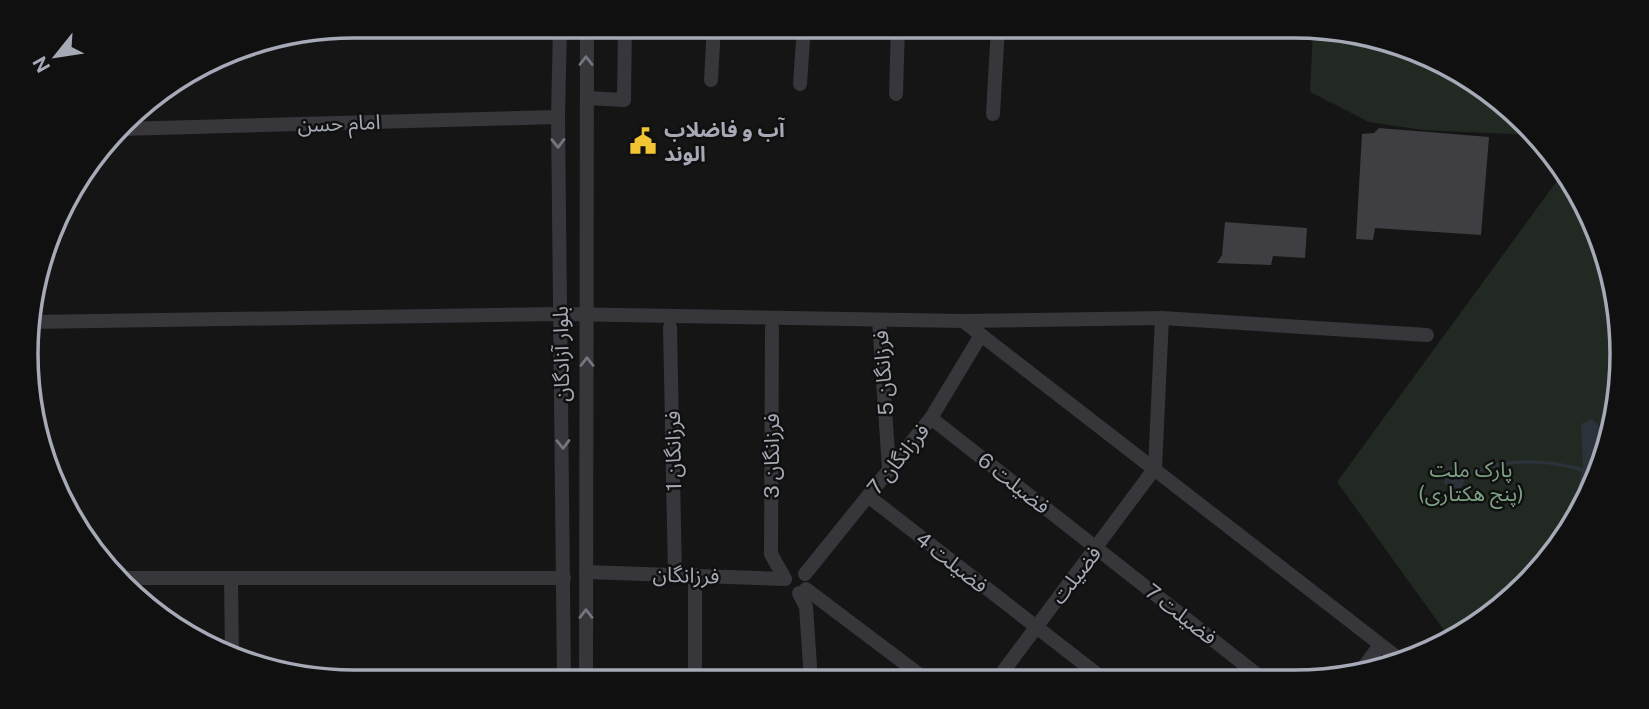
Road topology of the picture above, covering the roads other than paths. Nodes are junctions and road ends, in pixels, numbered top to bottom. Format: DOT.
graph roads {
  1 [pos="560,38"];
  2 [pos="587,38"];
  3 [pos="625,38"];
  4 [pos="713,38"];
  5 [pos="803,38"];
  6 [pos="898,38"];
  7 [pos="997,38"];
  8 [pos="710,80"];
  9 [pos="800,84"];
  10 [pos="896,94"];
  11 [pos="587,98"];
  12 [pos="993,114"];
  13 [pos="558,117"];
  14 [pos="134,129"];
  15 [pos="561,314"];
  16 [pos="588,314"];
  17 [pos="1162,318"];
  18 [pos="879,320"];
  19 [pos="963,321"];
  20 [pos="40,322"];
  21 [pos="670,327"];
  22 [pos="772,328"];
  23 [pos="981,335"];
  24 [pos="1427,335"];
  25 [pos="931,418"];
  26 [pos="1155,468"];
  27 [pos="889,469"];
  28 [pos="868,496"];
  29 [pos="1097,548"];
  30 [pos="586,572"];
  31 [pos="675,575"];
  32 [pos="695,575"];
  33 [pos="131,578"];
  34 [pos="564,578"];
  35 [pos="231,579"];
  36 [pos="785,579"];
  37 [pos="803,585"];
  38 [pos="1036,627"];
  39 [pos="232,645"];
  40 [pos="1380,645"];
  41 [pos="1393,655"];
  42 [pos="1367,662"];
  43 [pos="564,670"];
  44 [pos="586,670"];
  45 [pos="695,670"];
  46 [pos="810,670"];
  47 [pos="914,670"];
  48 [pos="1004,670"];
  49 [pos="1092,670"];
  50 [pos="1251,670"];
  1 -- 13 [label="street, بلوار آزادگان"];
  11 -- 2 [label="street, بلوار آزادگان, one-way"];
  3 -- 11 [label="street"];
  4 -- 8 [label="street"];
  5 -- 9 [label="street"];
  6 -- 10 [label="street"];
  7 -- 12 [label="street"];
  11 -- 16 [label="street, بلوار آزادگان"];
  13 -- 14 [label="street, امام حسن"];
  13 -- 15 [label="street, بلوار آزادگان, one-way"];
  15 -- 16 [label="street"];
  15 -- 20 [label="street"];
  15 -- 34 [label="street, بلوار آزادگان, one-way"];
  16 -- 18 [label="street"];
  30 -- 16 [label="street, بلوار آزادگان, one-way"];
  17 -- 19 [label="street"];
  17 -- 24 [label="street"];
  17 -- 26 [label="street"];
  18 -- 19 [label="street"];
  18 -- 27 [label="street, فرزانگان 5"];
  19 -- 23 [label="street"];
  21 -- 31 [label="street, فرزانگان 1"];
  22 -- 36 [label="street, فرزانگان 3"];
  23 -- 25 [label="street, فرزانگان 7"];
  23 -- 26 [label="street"];
  25 -- 27 [label="street, فرزانگان 7"];
  25 -- 29 [label="street, فضیلت 6"];
  26 -- 29 [label="street, فضیلت"];
  26 -- 40 [label="street"];
  27 -- 28 [label="street, فرزانگان 7"];
  28 -- 37 [label="street, فرزانگان 7"];
  28 -- 38 [label="street, فضیلت 4"];
  29 -- 38 [label="street, فضیلت"];
  29 -- 50 [label="street, فضیلت 7"];
  30 -- 31 [label="street, فرزانگان"];
  44 -- 30 [label="street, بلوار آزادگان, one-way"];
  31 -- 32 [label="street, فرزانگان"];
  32 -- 36 [label="street, فرزانگان"];
  32 -- 45 [label="street"];
  33 -- 35 [label="street"];
  34 -- 35 [label="street"];
  34 -- 43 [label="street, بلوار آزادگان"];
  35 -- 39 [label="street"];
  36 -- 37 [label="street, فرزانگان"];
  37 -- 46 [label="street"];
  37 -- 47 [label="street"];
  38 -- 48 [label="street, فضیلت"];
  38 -- 49 [label="street, فضیلت 4"];
  40 -- 41 [label="street"];
  40 -- 42 [label="street"];
}
